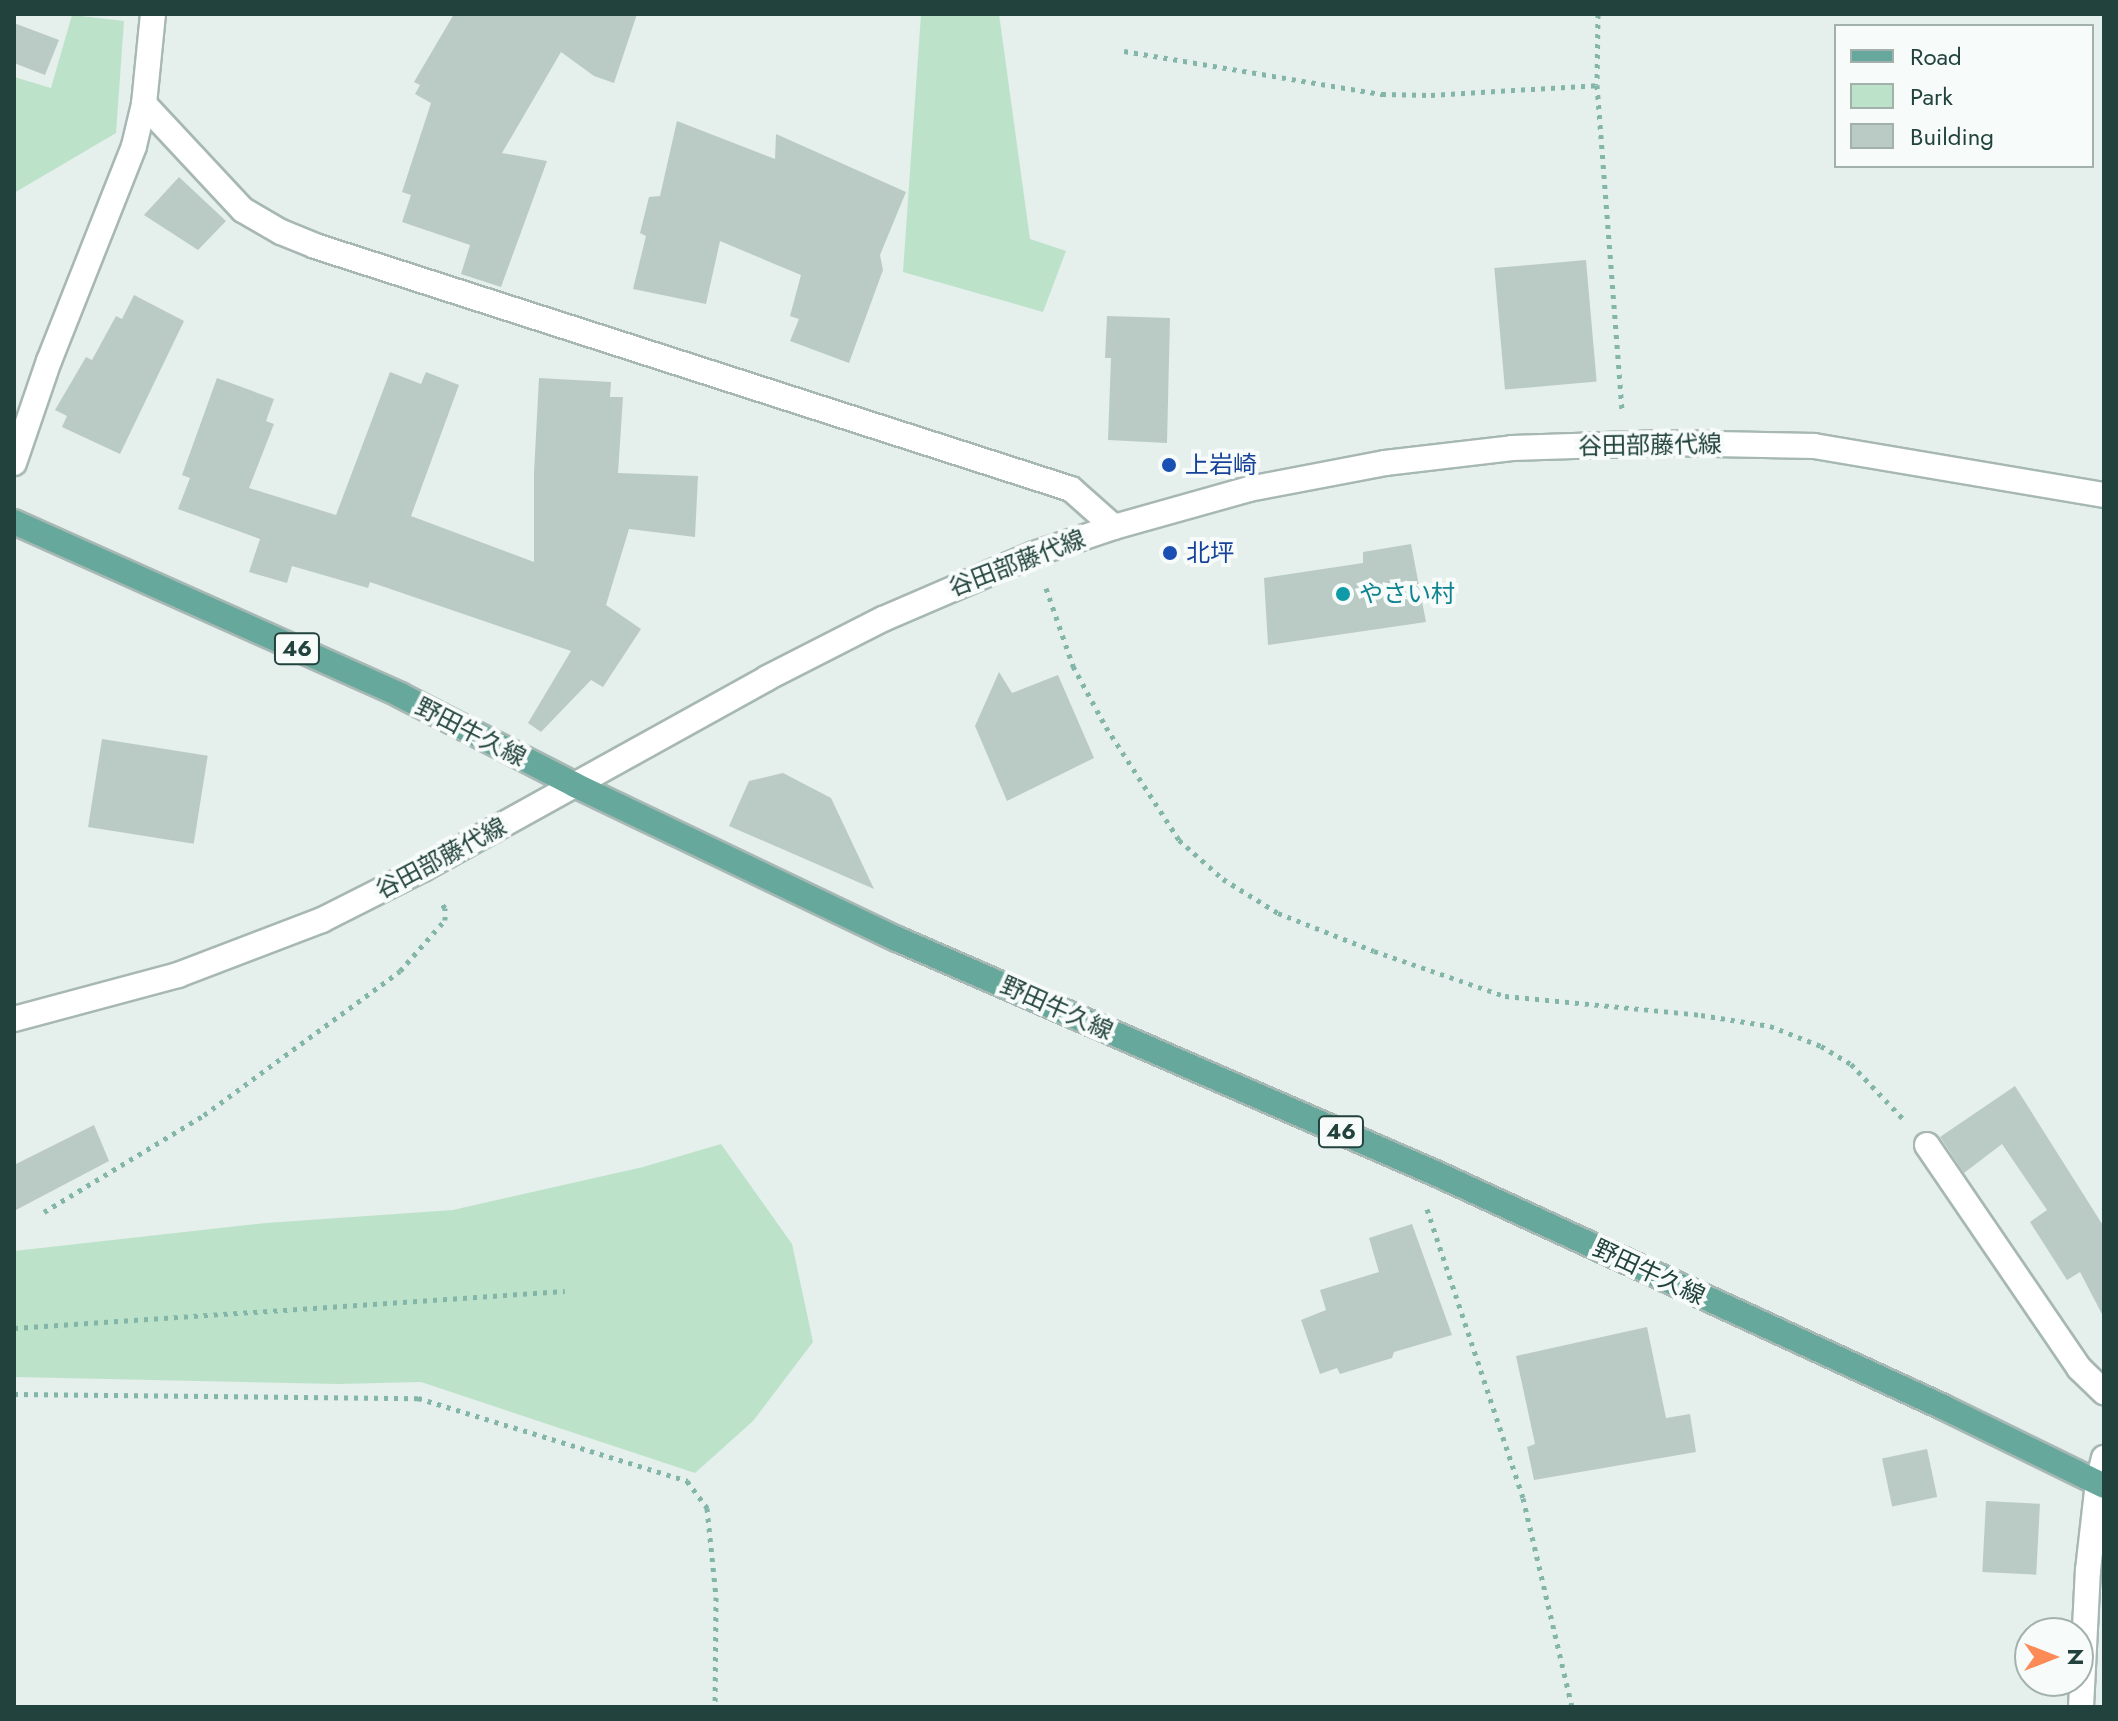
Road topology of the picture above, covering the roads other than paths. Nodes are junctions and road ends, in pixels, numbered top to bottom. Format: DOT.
graph roads {
  1 [pos="153,14"];
  2 [pos="144,104"];
  3 [pos="14,463"];
  4 [pos="2104,495"];
  5 [pos="14,522"];
  6 [pos="1114,527"];
  7 [pos="575,785"];
  8 [pos="14,1019"];
  9 [pos="1927,1145"];
  10 [pos="2104,1392"];
  11 [pos="2104,1458"];
  12 [pos="2101,1484"];
  13 [pos="2081,1707"];
  1 -- 2 [label="main road"];
  2 -- 3 [label="main road"];
  2 -- 6 [label="main road"];
  4 -- 6 [label="main road, 谷田部藤代線"];
  5 -- 7 [label="main road, 野田牛久線 / 46"];
  6 -- 7 [label="main road, 谷田部藤代線"];
  7 -- 8 [label="main road, 谷田部藤代線"];
  7 -- 12 [label="main road, 野田牛久線 / 46"];
  9 -- 10 [label="main road"];
  11 -- 12 [label="main road"];
  12 -- 13 [label="main road"];
}
